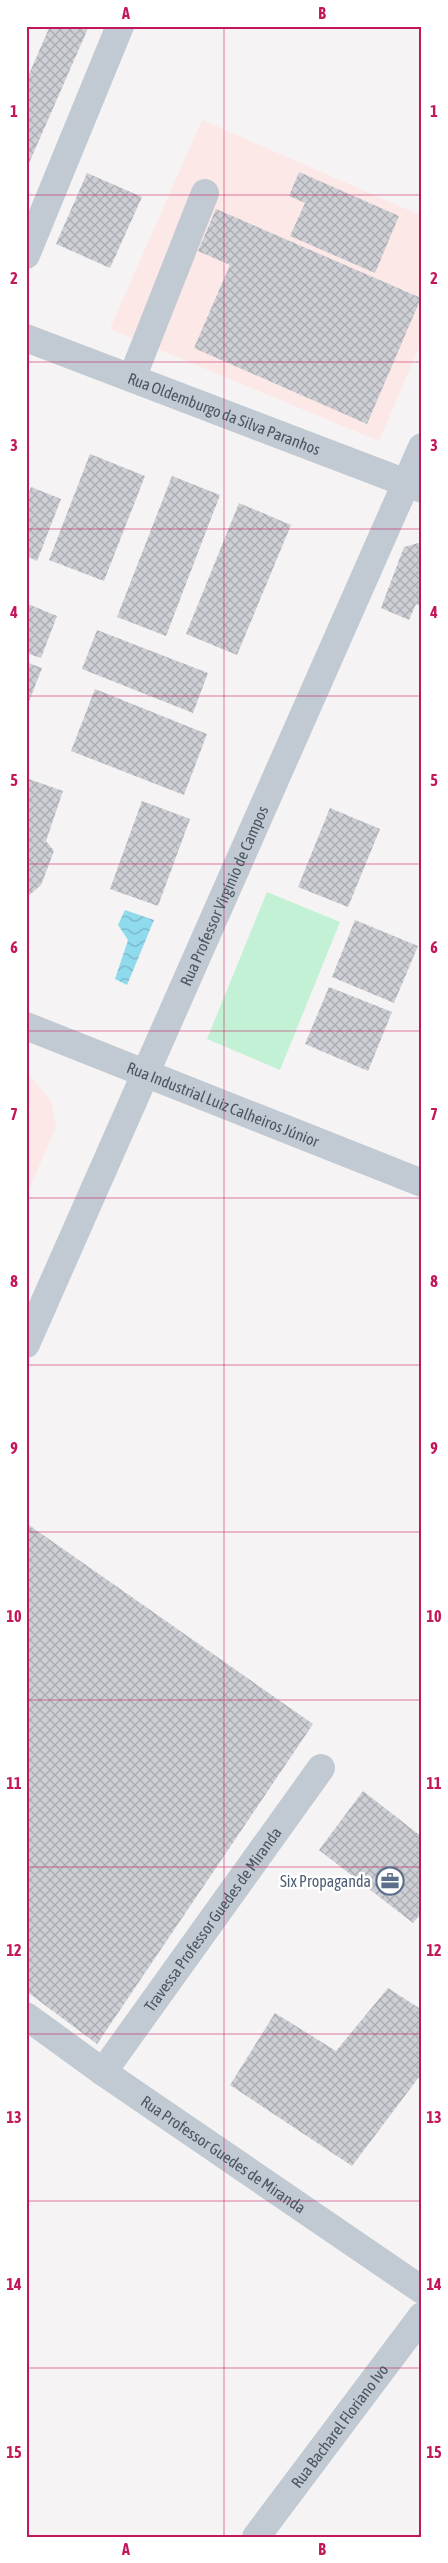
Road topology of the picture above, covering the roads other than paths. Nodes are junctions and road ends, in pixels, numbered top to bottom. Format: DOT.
graph roads {
  1 [pos="120,26"];
  2 [pos="205,193"];
  3 [pos="26,255"];
  4 [pos="26,338"];
  5 [pos="132,378"];
  6 [pos="422,446"];
  7 [pos="414,486"];
  8 [pos="26,1026"];
  9 [pos="145,1074"];
  10 [pos="422,1183"];
  11 [pos="26,1344"];
  12 [pos="322,1768"];
  13 [pos="26,2016"];
  14 [pos="103,2072"];
  15 [pos="422,2290"];
  16 [pos="422,2316"];
  17 [pos="256,2537"];
  1 -- 3 [label="street"];
  2 -- 5 [label="street"];
  4 -- 5 [label="street, Rua Oldemburgo da Silva Paranhos"];
  5 -- 7 [label="street, Rua Oldemburgo da Silva Paranhos"];
  6 -- 7 [label="street, Rua Professor Virgínio de Campos"];
  7 -- 9 [label="street, Rua Professor Virgínio de Campos"];
  8 -- 9 [label="street, Rua Industrial Luiz Calheiros Júnior"];
  9 -- 10 [label="street, Rua Industrial Luiz Calheiros Júnior"];
  9 -- 11 [label="street, Rua Professor Virgínio de Campos"];
  12 -- 14 [label="street, Travessa Professor Guedes de Miranda"];
  13 -- 14 [label="street, Rua Professor Guedes de Miranda"];
  14 -- 15 [label="street, Rua Professor Guedes de Miranda"];
  16 -- 17 [label="street, Rua Bacharel Floriano Ivo"];
}
